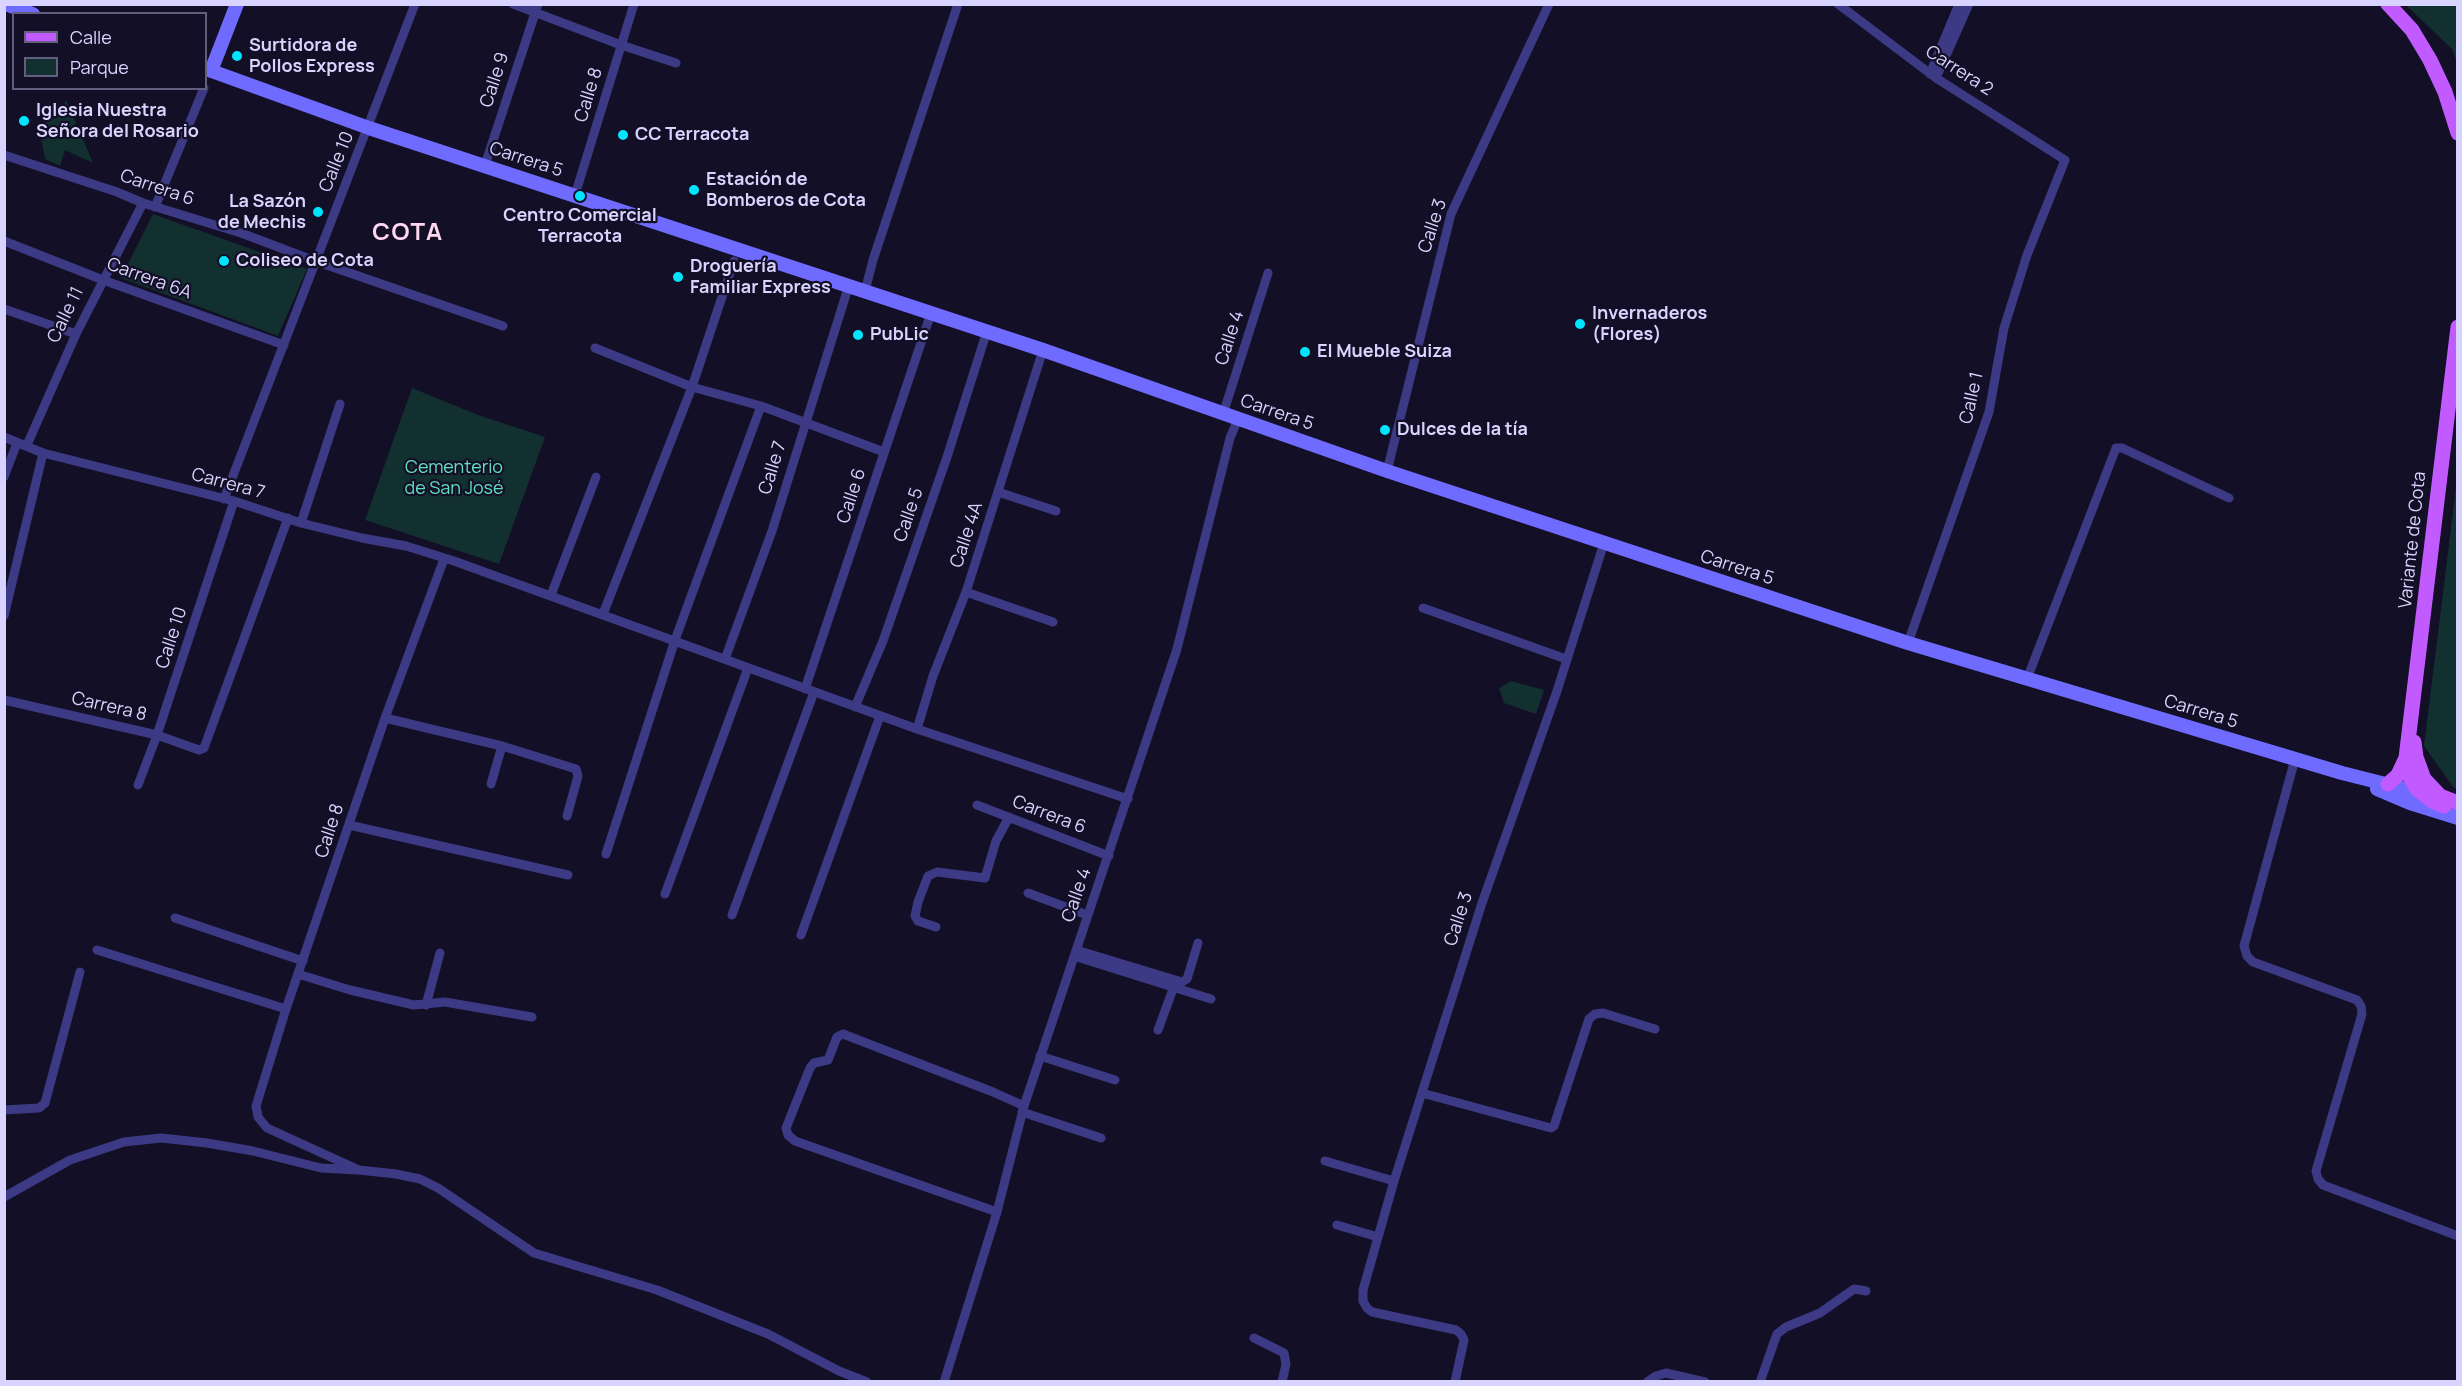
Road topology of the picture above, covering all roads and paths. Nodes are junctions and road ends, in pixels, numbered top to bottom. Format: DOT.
graph roads {
  1 [pos="5,4"];
  2 [pos="237,4"];
  3 [pos="416,4"];
  4 [pos="513,4"];
  5 [pos="634,4"];
  6 [pos="958,4"];
  7 [pos="1549,4"];
  8 [pos="1838,4"];
  9 [pos="1959,4"];
  10 [pos="1969,4"];
  11 [pos="2388,4"];
  12 [pos="537,9"];
  13 [pos="27,12"];
  14 [pos="621,45"];
  15 [pos="676,63"];
  16 [pos="207,75"];
  17 [pos="1933,76"];
  18 [pos="203,90"];
  19 [pos="369,128"];
  20 [pos="2457,133"];
  21 [pos="4,155"];
  22 [pos="2065,160"];
  23 [pos="484,165"];
  24 [pos="575,195"];
  25 [pos="143,203"];
  26 [pos="155,207"];
  27 [pos="4,241"];
  28 [pos="315,261"];
  29 [pos="734,261"];
  30 [pos="1268,273"];
  31 [pos="103,280"];
  32 [pos="849,285"];
  33 [pos="865,291"];
  34 [pos="4,309"];
  35 [pos="931,313"];
  36 [pos="503,326"];
  37 [pos="2457,327"];
  38 [pos="987,331"];
  39 [pos="76,334"];
  40 [pos="284,345"];
  41 [pos="595,348"];
  42 [pos="1043,350"];
  43 [pos="692,387"];
  44 [pos="340,404"];
  45 [pos="761,406"];
  46 [pos="1223,414"];
  47 [pos="1238,418"];
  48 [pos="804,424"];
  49 [pos="4,437"];
  50 [pos="17,443"];
  51 [pos="27,445"];
  52 [pos="884,452"];
  53 [pos="43,453"];
  54 [pos="1387,471"];
  55 [pos="4,477"];
  56 [pos="596,477"];
  57 [pos="998,492"];
  58 [pos="2229,498"];
  59 [pos="224,499"];
  60 [pos="234,501"];
  61 [pos="1056,511"];
  62 [pos="288,518"];
  63 [pos="301,523"];
  64 [pos="1604,543"];
  65 [pos="444,559"];
  66 [pos="966,592"];
  67 [pos="551,595"];
  68 [pos="1423,608"];
  69 [pos="603,614"];
  70 [pos="4,616"];
  71 [pos="1053,622"];
  72 [pos="675,640"];
  73 [pos="1908,643"];
  74 [pos="725,659"];
  75 [pos="1566,659"];
  76 [pos="748,668"];
  77 [pos="2027,679"];
  78 [pos="810,690"];
  79 [pos="2416,692"];
  80 [pos="4,700"];
  81 [pos="855,707"];
  82 [pos="880,716"];
  83 [pos="385,718"];
  84 [pos="917,729"];
  85 [pos="157,735"];
  86 [pos="502,746"];
  87 [pos="2406,758"];
  88 [pos="2295,759"];
  89 [pos="2342,773"];
  90 [pos="491,784"];
  91 [pos="2388,784"];
  92 [pos="138,785"];
  93 [pos="2420,792"];
  94 [pos="1128,799"];
  95 [pos="2452,801"];
  96 [pos="977,805"];
  97 [pos="2457,810"];
  98 [pos="567,816"];
  99 [pos="1009,817"];
  100 [pos="2457,818"];
  101 [pos="349,825"];
  102 [pos="606,854"];
  103 [pos="1109,856"];
  104 [pos="568,874"];
  105 [pos="1028,893"];
  106 [pos="665,894"];
  107 [pos="732,915"];
  108 [pos="1087,915"];
  109 [pos="175,918"];
  110 [pos="936,927"];
  111 [pos="801,934"];
  112 [pos="1198,943"];
  113 [pos="97,950"];
  114 [pos="1075,953"];
  115 [pos="440,954"];
  116 [pos="303,960"];
  117 [pos="80,972"];
  118 [pos="298,974"];
  119 [pos="1173,989"];
  120 [pos="1211,999"];
  121 [pos="426,1005"];
  122 [pos="286,1009"];
  123 [pos="532,1017"];
  124 [pos="1655,1029"];
  125 [pos="1158,1030"];
  126 [pos="1040,1056"];
  127 [pos="1115,1080"];
  128 [pos="1422,1093"];
  129 [pos="1023,1109"];
  130 [pos="4,1110"];
  131 [pos="1101,1138"];
  132 [pos="1325,1161"];
  133 [pos="359,1170"];
  134 [pos="1394,1181"];
  135 [pos="4,1197"];
  136 [pos="997,1212"];
  137 [pos="1337,1225"];
  138 [pos="2457,1236"];
  139 [pos="1378,1237"];
  140 [pos="1866,1291"];
  141 [pos="1254,1338"];
  142 [pos="867,1382"];
  143 [pos="944,1382"];
  144 [pos="1282,1382"];
  145 [pos="1455,1382"];
  146 [pos="1647,1382"];
  147 [pos="1705,1382"];
  148 [pos="1760,1382"];
  1 -- 13 [label="main road"];
  2 -- 16 [label="main road"];
  3 -- 19 [label="street, Calle 10"];
  4 -- 12 [label="street"];
  5 -- 14 [label="street, Calle 8"];
  6 -- 33 [label="street"];
  7 -- 54 [label="street, Calle 3"];
  8 -- 17 [label="street, Carrera 2"];
  9 -- 17 [label="street"];
  10 -- 17 [label="street"];
  11 -- 20 [label="main road"];
  12 -- 14 [label="street"];
  12 -- 23 [label="street, Calle 9"];
  14 -- 15 [label="street"];
  14 -- 24 [label="street, Calle 8"];
  16 -- 19 [label="main road, Carrera 5"];
  17 -- 22 [label="street, Carrera 2"];
  18 -- 26 [label="street"];
  19 -- 23 [label="main road, Carrera 5"];
  19 -- 28 [label="street, Calle 10"];
  21 -- 25 [label="street, Carrera 6"];
  22 -- 73 [label="street, Calle 1"];
  23 -- 24 [label="main road, Carrera 5"];
  24 -- 32 [label="main road, Carrera 5"];
  25 -- 26 [label="street, Carrera 6"];
  25 -- 31 [label="street, Calle 11"];
  26 -- 28 [label="street, Carrera 6"];
  27 -- 31 [label="street, Carrera 6A"];
  28 -- 36 [label="street, Carrera 6"];
  28 -- 40 [label="street, Calle 10"];
  29 -- 43 [label="street"];
  30 -- 46 [label="street, Calle 4"];
  31 -- 39 [label="street, Calle 11"];
  31 -- 40 [label="street, Carrera 6A"];
  32 -- 33 [label="main road, Carrera 5"];
  32 -- 48 [label="street, Calle 7"];
  33 -- 35 [label="main road, Carrera 5"];
  34 -- 39 [label="street"];
  35 -- 38 [label="main road, Carrera 5"];
  35 -- 52 [label="street, Calle 6"];
  37 -- 79 [label="main road, Variante de Cota"];
  38 -- 42 [label="main road, Carrera 5"];
  38 -- 81 [label="street, Calle 5"];
  39 -- 51 [label="street, Calle 11"];
  40 -- 59 [label="street, Calle 10"];
  41 -- 43 [label="street"];
  42 -- 46 [label="main road, Carrera 5"];
  42 -- 57 [label="street, Calle 4A"];
  43 -- 45 [label="street"];
  43 -- 69 [label="street"];
  44 -- 63 [label="street"];
  45 -- 48 [label="street"];
  45 -- 72 [label="street"];
  46 -- 47 [label="main road, Carrera 5"];
  47 -- 54 [label="main road, Carrera 5"];
  47 -- 94 [label="street, Calle 4"];
  48 -- 52 [label="street"];
  48 -- 74 [label="street, Calle 7"];
  49 -- 50 [label="street, Carrera 7"];
  50 -- 51 [label="street, Carrera 7"];
  50 -- 55 [label="street"];
  51 -- 53 [label="street, Carrera 7"];
  52 -- 78 [label="street, Calle 6"];
  53 -- 59 [label="street, Carrera 7"];
  53 -- 70 [label="street"];
  54 -- 64 [label="main road, Carrera 5"];
  56 -- 67 [label="street"];
  57 -- 61 [label="street"];
  57 -- 66 [label="street, Calle 4A"];
  58 -- 77 [label="street"];
  59 -- 60 [label="street, Carrera 7"];
  60 -- 62 [label="street, Carrera 7"];
  60 -- 85 [label="street, Calle 10"];
  62 -- 63 [label="street, Carrera 7"];
  62 -- 85 [label="street, Carrera 8"];
  63 -- 65 [label="street, Carrera 7"];
  64 -- 73 [label="main road, Carrera 5"];
  64 -- 75 [label="street, Calle 3"];
  65 -- 67 [label="street, Carrera 7"];
  65 -- 83 [label="street, Calle 8"];
  66 -- 71 [label="street"];
  66 -- 84 [label="street, Calle 4A"];
  67 -- 69 [label="street, Carrera 7"];
  68 -- 75 [label="street"];
  69 -- 72 [label="street, Carrera 7"];
  72 -- 74 [label="street, Carrera 7"];
  72 -- 102 [label="street"];
  73 -- 77 [label="main road, Carrera 5"];
  74 -- 76 [label="street, Carrera 7"];
  75 -- 128 [label="street, Calle 3"];
  76 -- 78 [label="street, Carrera 7"];
  76 -- 106 [label="street"];
  77 -- 88 [label="main road, Carrera 5"];
  78 -- 81 [label="street, Carrera 7"];
  78 -- 107 [label="street, Calle 6"];
  79 -- 87 [label="main road, Variante de Cota"];
  79 -- 95 [label="main road"];
  80 -- 85 [label="street, Carrera 8"];
  81 -- 82 [label="street, Carrera 7"];
  82 -- 84 [label="street, Carrera 7"];
  82 -- 111 [label="street"];
  83 -- 86 [label="street"];
  83 -- 101 [label="street, Calle 8"];
  84 -- 94 [label="street, Carrera 7"];
  85 -- 92 [label="street, Calle 10"];
  86 -- 90 [label="street"];
  86 -- 98 [label="street"];
  87 -- 91 [label="main road"];
  87 -- 93 [label="main road"];
  88 -- 89 [label="main road, Carrera 5"];
  88 -- 138 [label="street"];
  89 -- 91 [label="main road, Carrera 5"];
  89 -- 100 [label="main road, Carrera 5"];
  91 -- 93 [label="main road, Carrera 5"];
  93 -- 95 [label="main road, Carrera 5"];
  93 -- 97 [label="main road"];
  94 -- 103 [label="street, Calle 4"];
  96 -- 99 [label="street, Carrera 6"];
  99 -- 103 [label="street, Carrera 6"];
  99 -- 110 [label="street"];
  101 -- 104 [label="street"];
  101 -- 116 [label="street, Calle 8"];
  103 -- 108 [label="street, Calle 4"];
  105 -- 108 [label="street"];
  108 -- 114 [label="street, Calle 4"];
  109 -- 116 [label="street"];
  112 -- 114 [label="street"];
  113 -- 122 [label="street"];
  114 -- 119 [label="street"];
  114 -- 126 [label="street, Calle 4"];
  115 -- 121 [label="street"];
  116 -- 118 [label="street, Calle 8"];
  117 -- 130 [label="street"];
  118 -- 121 [label="street"];
  118 -- 122 [label="street, Calle 8"];
  119 -- 120 [label="street"];
  119 -- 125 [label="street"];
  121 -- 123 [label="street"];
  122 -- 133 [label="street, Calle 8"];
  124 -- 128 [label="street"];
  126 -- 127 [label="street"];
  126 -- 129 [label="street, Calle 4"];
  128 -- 134 [label="street, Calle 3"];
  129 -- 131 [label="street"];
  129 -- 136 [label="street, Calle 4"];
  129 -- 136 [label="street"];
  132 -- 134 [label="street"];
  133 -- 135 [label="street"];
  133 -- 142 [label="street"];
  134 -- 139 [label="street, Calle 3"];
  136 -- 143 [label="street, Calle 4"];
  137 -- 139 [label="street"];
  139 -- 145 [label="street, Calle 3"];
  140 -- 148 [label="street"];
  141 -- 144 [label="street"];
  146 -- 147 [label="street"];
}
